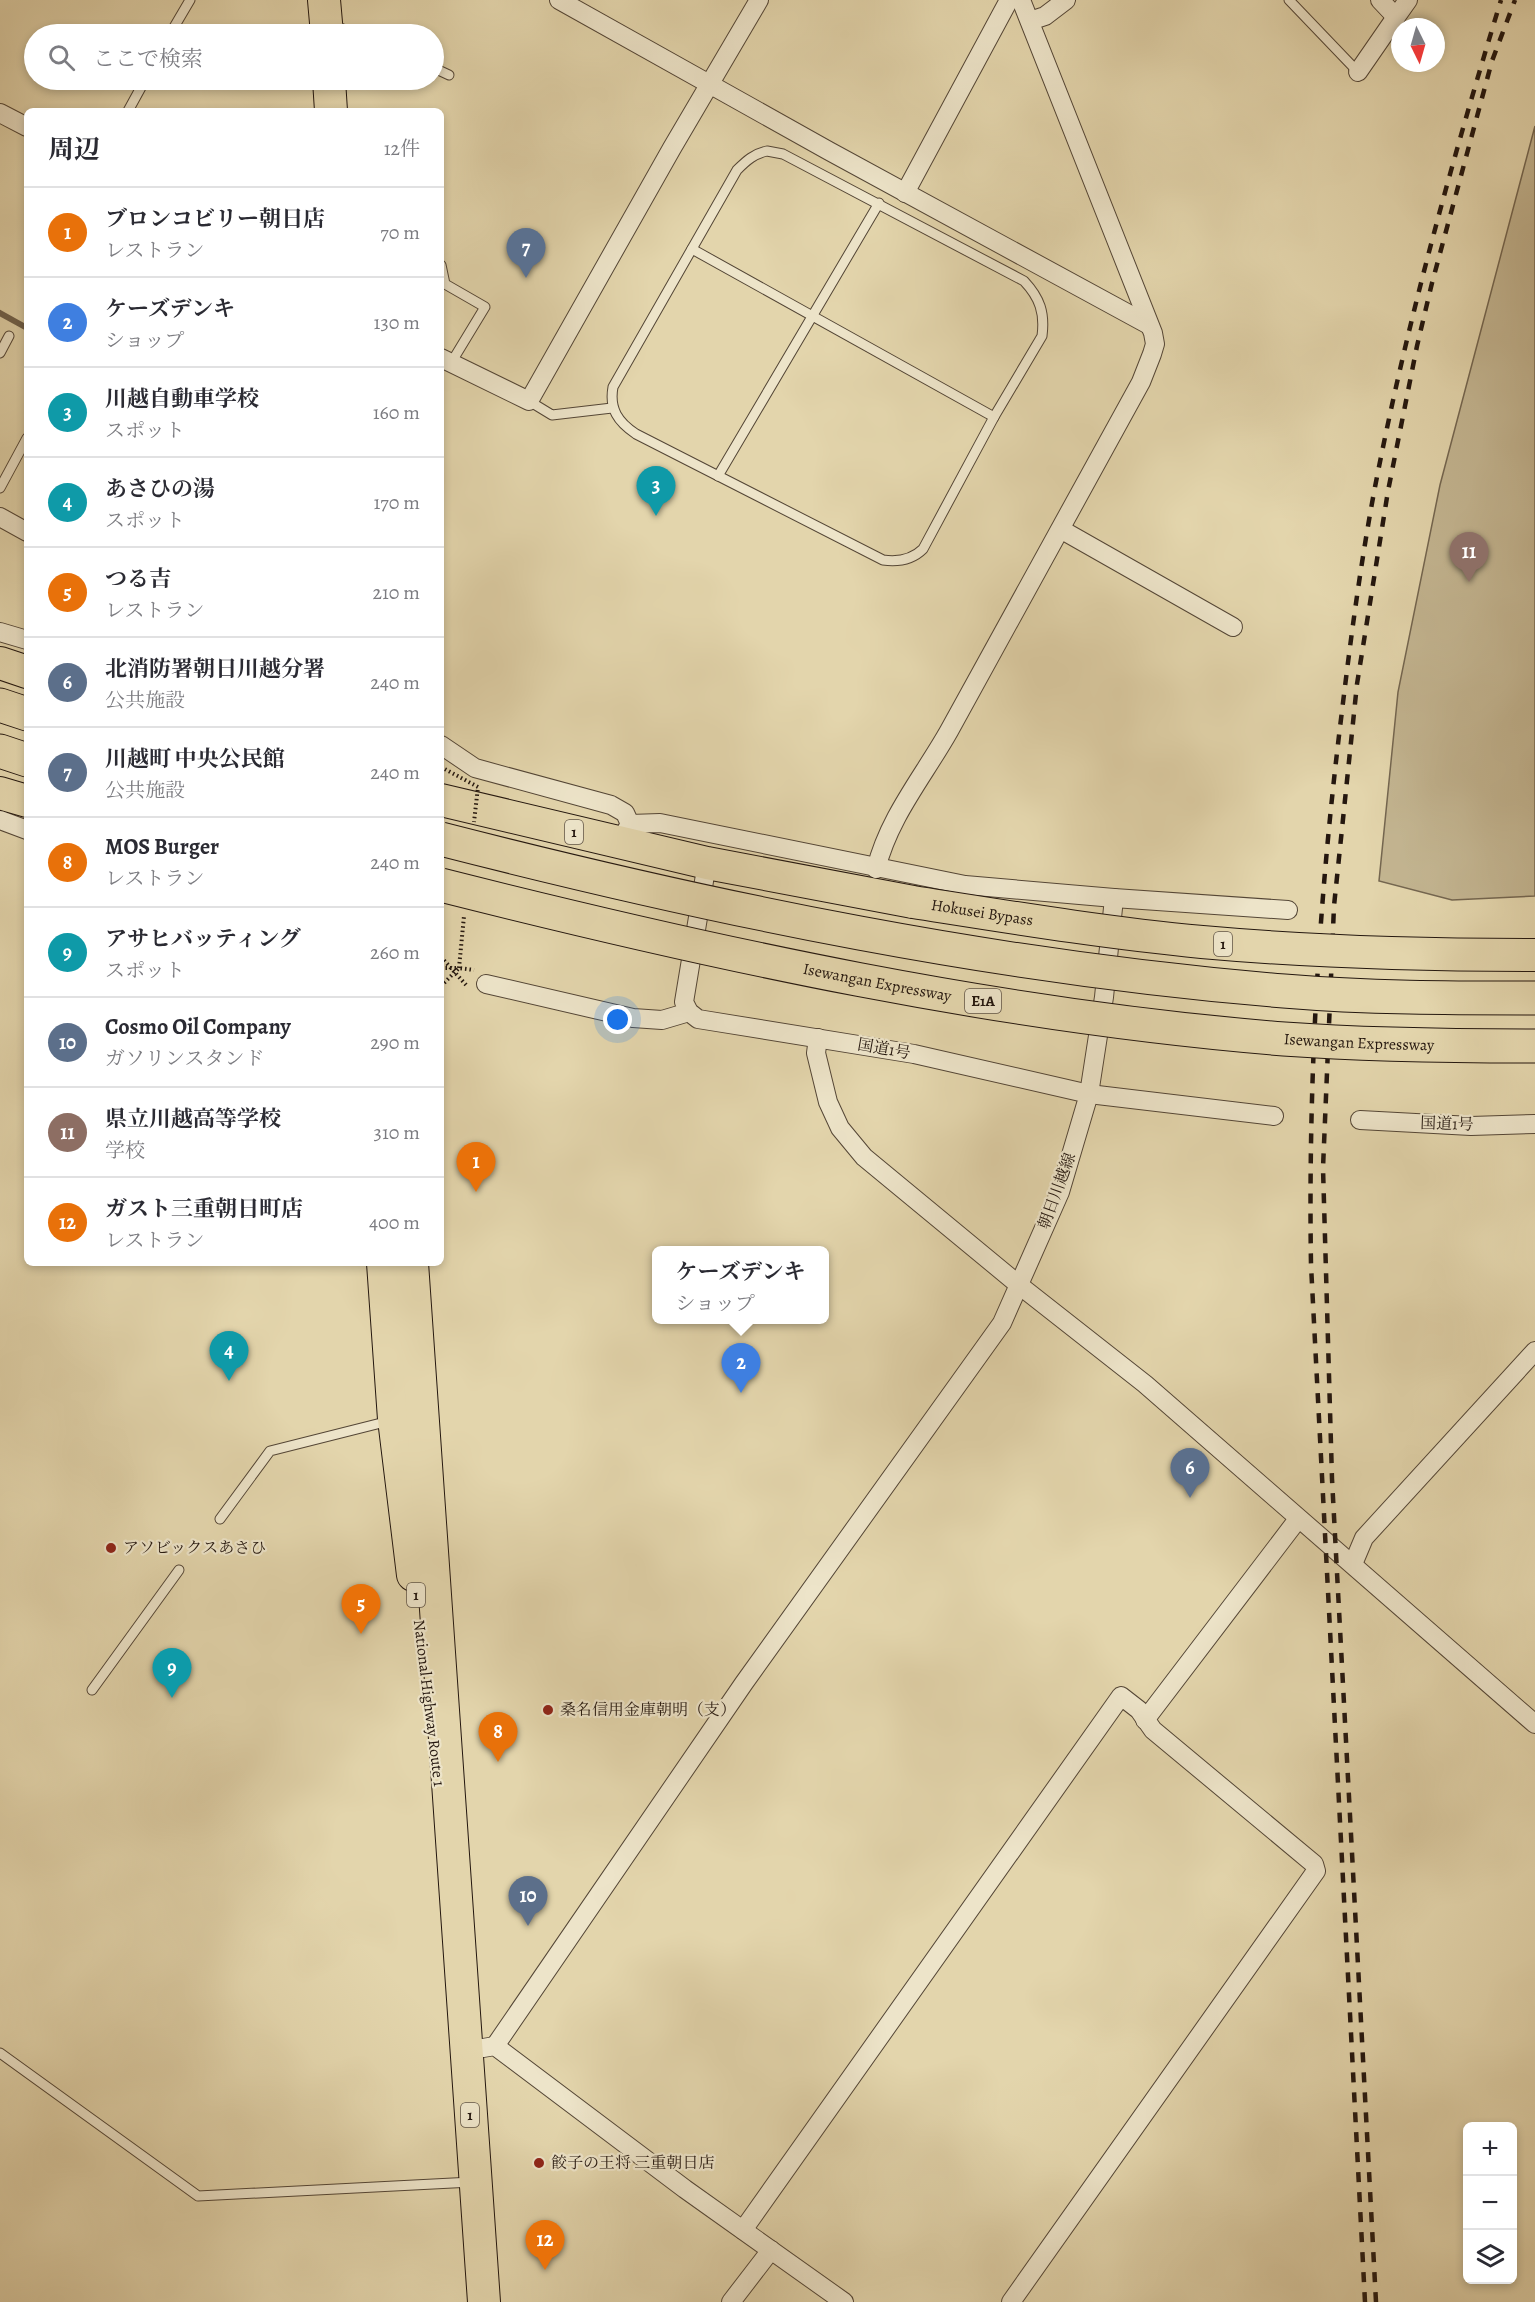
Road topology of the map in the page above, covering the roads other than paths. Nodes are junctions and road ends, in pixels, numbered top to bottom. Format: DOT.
graph roads {
  1 [pos="190,0"];
  2 [pos="559,0"];
  3 [pos="759,0"];
  4 [pos="1009,0"];
  5 [pos="1021,0"];
  6 [pos="1066,0"];
  7 [pos="1288,0"];
  8 [pos="1380,0"];
  9 [pos="1408,0"];
  10 [pos="1396,17"];
  11 [pos="1030,21"];
  12 [pos="176,24"];
  13 [pos="1358,72"];
  14 [pos="444,73"];
  15 [pos="449,75"];
  16 [pos="710,83"];
  17 [pos="140,90"];
  18 [pos="330,90"];
  19 [pos="130,108"];
  20 [pos="331,108"];
  21 [pos="0,113"];
  22 [pos="24,125"];
  23 [pos="905,193"];
  24 [pos="879,203"];
  25 [pos="692,249"];
  26 [pos="444,279"];
  27 [pos="813,318"];
  28 [pos="1149,325"];
  29 [pos="9,336"];
  30 [pos="0,353"];
  31 [pos="446,361"];
  32 [pos="529,401"];
  33 [pos="612,408"];
  34 [pos="994,417"];
  35 [pos="24,444"];
  36 [pos="718,476"];
  37 [pos="0,488"];
  38 [pos="0,517"];
  39 [pos="24,530"];
  40 [pos="1062,530"];
  41 [pos="1233,627"];
  42 [pos="0,632"];
  43 [pos="24,639"];
  44 [pos="0,663"];
  45 [pos="24,671"];
  46 [pos="0,705"];
  47 [pos="24,713"];
  48 [pos="444,747"];
  49 [pos="0,751"];
  50 [pos="24,759"];
  51 [pos="0,793"];
  52 [pos="24,800"];
  53 [pos="444,801"];
  54 [pos="0,820"];
  55 [pos="24,829"];
  56 [pos="624,834"];
  57 [pos="444,840"];
  58 [pos="707,863"];
  59 [pos="876,868"];
  60 [pos="444,886"];
  61 [pos="1114,898"];
  62 [pos="1288,910"];
  63 [pos="1535,955"];
  64 [pos="480,989"];
  65 [pos="1535,998"];
  66 [pos="689,1012"];
  67 [pos="818,1038"];
  68 [pos="1535,1046"];
  69 [pos="1089,1094"];
  70 [pos="1274,1116"];
  71 [pos="1360,1120"];
  72 [pos="1535,1124"];
  73 [pos="383,1266"];
  74 [pos="412,1266"];
  75 [pos="1019,1285"];
  76 [pos="1535,1351"];
  77 [pos="394,1419"];
  78 [pos="220,1519"];
  79 [pos="1298,1519"];
  80 [pos="1353,1564"];
  81 [pos="179,1570"];
  82 [pos="92,1690"];
  83 [pos="1145,1720"];
  84 [pos="1535,1724"];
  85 [pos="457,1927"];
  86 [pos="481,2048"];
  87 [pos="0,2053"];
  88 [pos="474,2182"];
  89 [pos="743,2230"];
  90 [pos="771,2250"];
  91 [pos="484,2302"];
  92 [pos="731,2302"];
  93 [pos="844,2302"];
  94 [pos="1011,2302"];
  1 -- 12 [label="lane"];
  2 -- 16 [label="street"];
  3 -- 16 [label="street"];
  4 -- 23 [label="street"];
  5 -- 11 [label="street"];
  6 -- 11 [label="street"];
  7 -- 13 [label="lane"];
  8 -- 10 [label="street"];
  9 -- 10 [label="street"];
  10 -- 13 [label="street"];
  11 -- 28 [label="street"];
  14 -- 15 [label="lane"];
  16 -- 23 [label="street"];
  16 -- 32 [label="street"];
  17 -- 19 [label="lane"];
  18 -- 20 [label="highway"];
  21 -- 22 [label="street"];
  23 -- 28 [label="street"];
  24 -- 25 [label="lane"];
  24 -- 27 [label="lane"];
  24 -- 34 [label="lane"];
  25 -- 27 [label="lane"];
  25 -- 33 [label="lane"];
  26 -- 31 [label="lane"];
  27 -- 34 [label="lane"];
  27 -- 36 [label="lane"];
  28 -- 40 [label="street"];
  29 -- 30 [label="lane"];
  31 -- 32 [label="street"];
  32 -- 33 [label="lane"];
  33 -- 36 [label="lane"];
  34 -- 36 [label="lane"];
  35 -- 37 [label="lane"];
  38 -- 39 [label="street"];
  40 -- 41 [label="street"];
  40 -- 59 [label="street"];
  42 -- 43 [label="street"];
  44 -- 45 [label="highway"];
  46 -- 47 [label="highway"];
  48 -- 56 [label="street"];
  49 -- 50 [label="highway"];
  51 -- 52 [label="highway"];
  53 -- 56 [label="highway, Hokusei Bypass / 1"];
  54 -- 55 [label="street"];
  56 -- 58 [label="highway, Hokusei Bypass / 1"];
  56 -- 59 [label="street, 1"];
  57 -- 65 [label="highway, bridge"];
  58 -- 63 [label="highway, Hokusei Bypass / 1, bridge"];
  58 -- 66 [label="street"];
  59 -- 61 [label="street, 1"];
  60 -- 68 [label="highway, Isewangan Expressway / E1A, bridge"];
  61 -- 62 [label="street, 1"];
  61 -- 69 [label="street"];
  64 -- 66 [label="street"];
  66 -- 67 [label="street, 国道1号"];
  67 -- 69 [label="street, 国道1号"];
  67 -- 75 [label="street"];
  69 -- 70 [label="street, 国道1号"];
  69 -- 75 [label="street, 朝日川越線"];
  71 -- 72 [label="street, 国道1号"];
  73 -- 77 [label="highway, National Highway Route 1 / 1"];
  74 -- 85 [label="highway, National Highway Route 1 / 1"];
  75 -- 79 [label="street"];
  75 -- 86 [label="street, 朝日川越線"];
  76 -- 80 [label="street"];
  77 -- 78 [label="lane"];
  77 -- 85 [label="highway, National Highway Route 1 / 1"];
  79 -- 80 [label="street"];
  79 -- 83 [label="street"];
  80 -- 84 [label="street"];
  81 -- 82 [label="lane"];
  83 -- 89 [label="street"];
  83 -- 94 [label="street"];
  85 -- 86 [label="highway, National Highway Route 1 / 1"];
  86 -- 88 [label="highway, National Highway Route 1 / 1"];
  86 -- 89 [label="street"];
  87 -- 88 [label="lane"];
  88 -- 91 [label="highway, National Highway Route 1 / 1"];
  89 -- 90 [label="street"];
  90 -- 92 [label="street"];
  90 -- 93 [label="street"];
}
